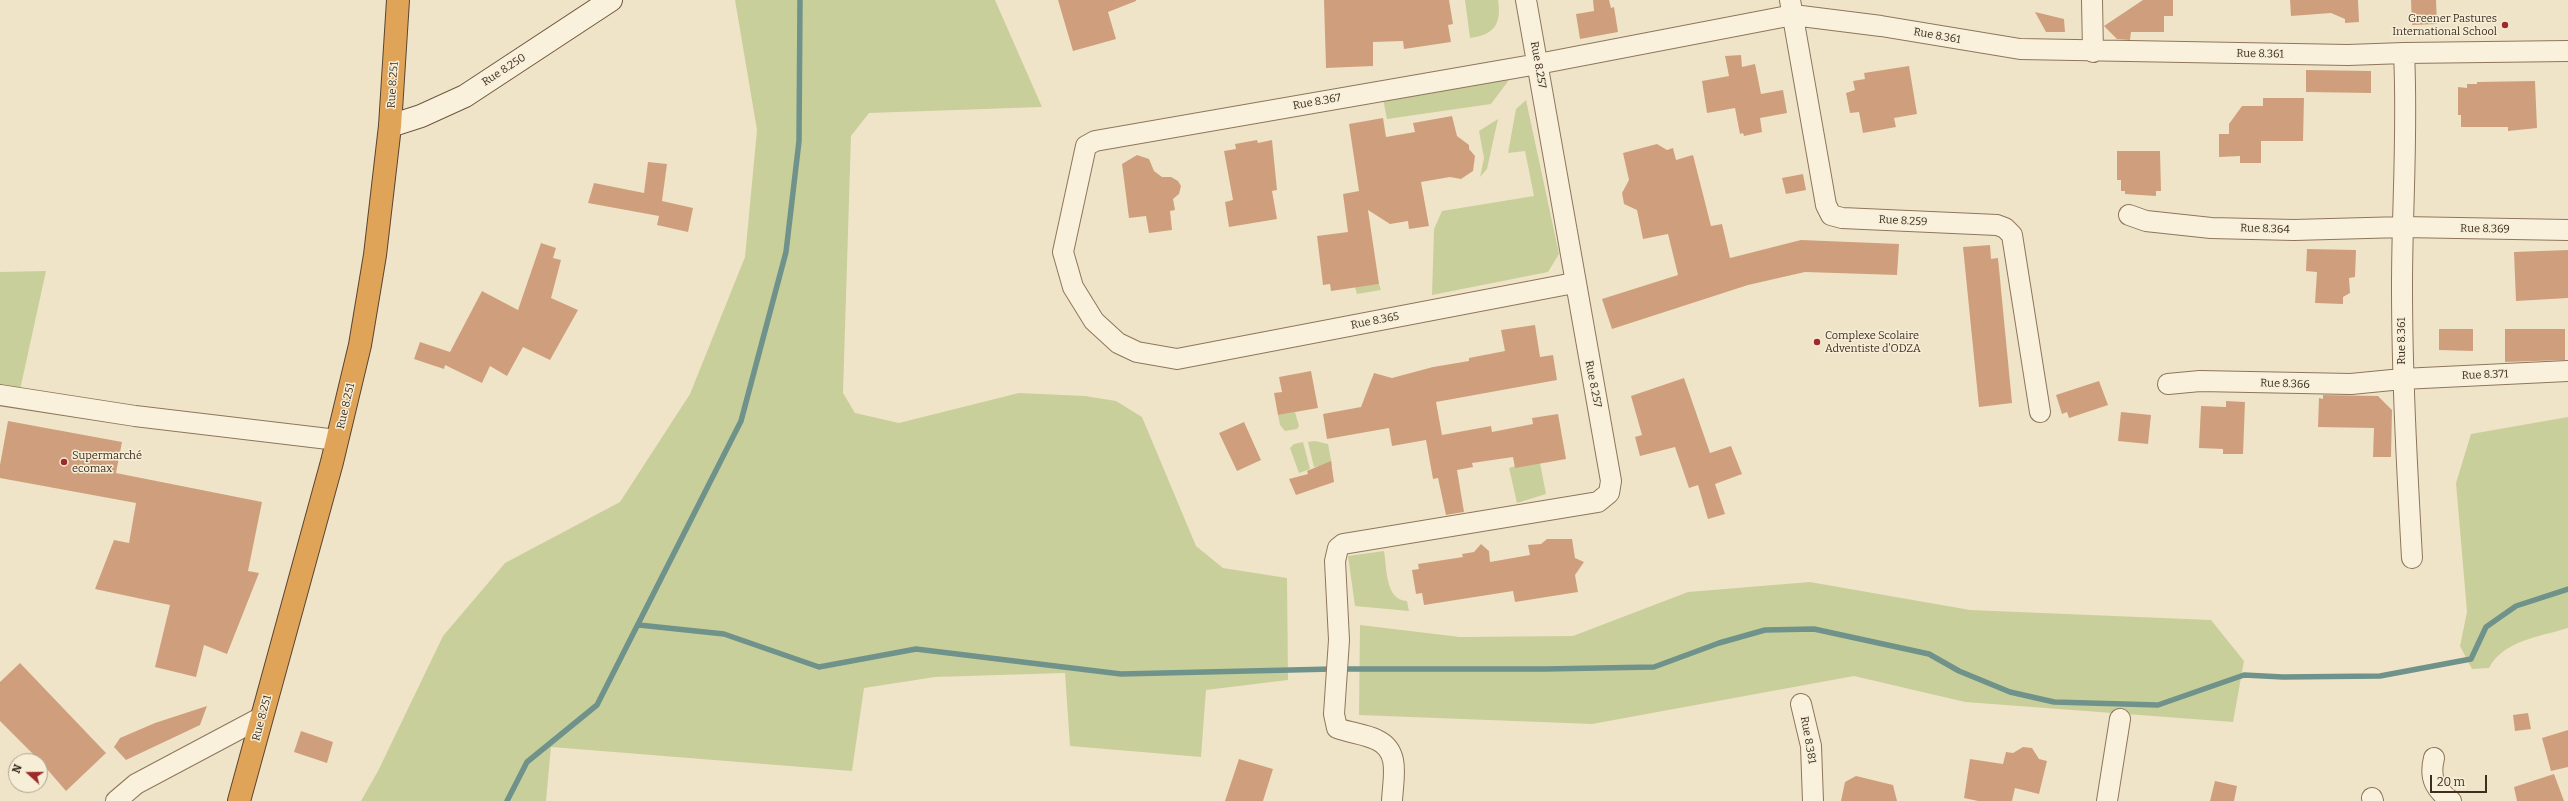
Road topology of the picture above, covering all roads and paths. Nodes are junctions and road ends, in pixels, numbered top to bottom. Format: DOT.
graph roads {
  1 [pos="398,0"];
  2 [pos="611,0"];
  3 [pos="1526,0"];
  4 [pos="2092,0"];
  5 [pos="1792,8"];
  6 [pos="2568,51"];
  7 [pos="2093,52"];
  8 [pos="2404,53"];
  9 [pos="1538,64"];
  10 [pos="390,126"];
  11 [pos="2129,215"];
  12 [pos="2403,227"];
  13 [pos="2568,230"];
  14 [pos="1574,283"];
  15 [pos="1177,359"];
  16 [pos="2568,371"];
  17 [pos="2402,379"];
  18 [pos="2168,384"];
  19 [pos="0,395"];
  20 [pos="2040,412"];
  21 [pos="337,440"];
  22 [pos="2412,558"];
  23 [pos="1801,704"];
  24 [pos="262,717"];
  25 [pos="2120,719"];
  26 [pos="2434,758"];
  27 [pos="116,801"];
  28 [pos="240,801"];
  29 [pos="1392,801"];
  30 [pos="1813,801"];
  31 [pos="2107,801"];
  32 [pos="2451,801"];
  1 -- 10 [label="highway, Rue 8.251"];
  2 -- 10 [label="street, Rue 8.250"];
  3 -- 9 [label="street, Rue 8.257"];
  4 -- 7 [label="street"];
  5 -- 7 [label="street, Rue 8.361"];
  5 -- 9 [label="street, Rue 8.361"];
  5 -- 20 [label="street, Rue 8.259"];
  6 -- 8 [label="street"];
  7 -- 8 [label="street, Rue 8.361"];
  8 -- 12 [label="street, Rue 8.361"];
  9 -- 14 [label="street, Rue 8.257"];
  9 -- 15 [label="street, Rue 8.367"];
  10 -- 21 [label="highway, Rue 8.251"];
  11 -- 12 [label="street, Rue 8.364"];
  12 -- 13 [label="street, Rue 8.369"];
  12 -- 17 [label="street, Rue 8.361"];
  14 -- 15 [label="street, Rue 8.365"];
  14 -- 29 [label="street, Rue 8.257"];
  16 -- 17 [label="street, Rue 8.371"];
  17 -- 18 [label="street, Rue 8.366"];
  17 -- 22 [label="street, Rue 8.361"];
  19 -- 21 [label="street"];
  21 -- 24 [label="highway, Rue 8.251"];
  23 -- 30 [label="street, Rue 8.381"];
  24 -- 27 [label="street"];
  24 -- 28 [label="highway, Rue 8.251"];
  25 -- 31 [label="street"];
  26 -- 32 [label="street"];
}
